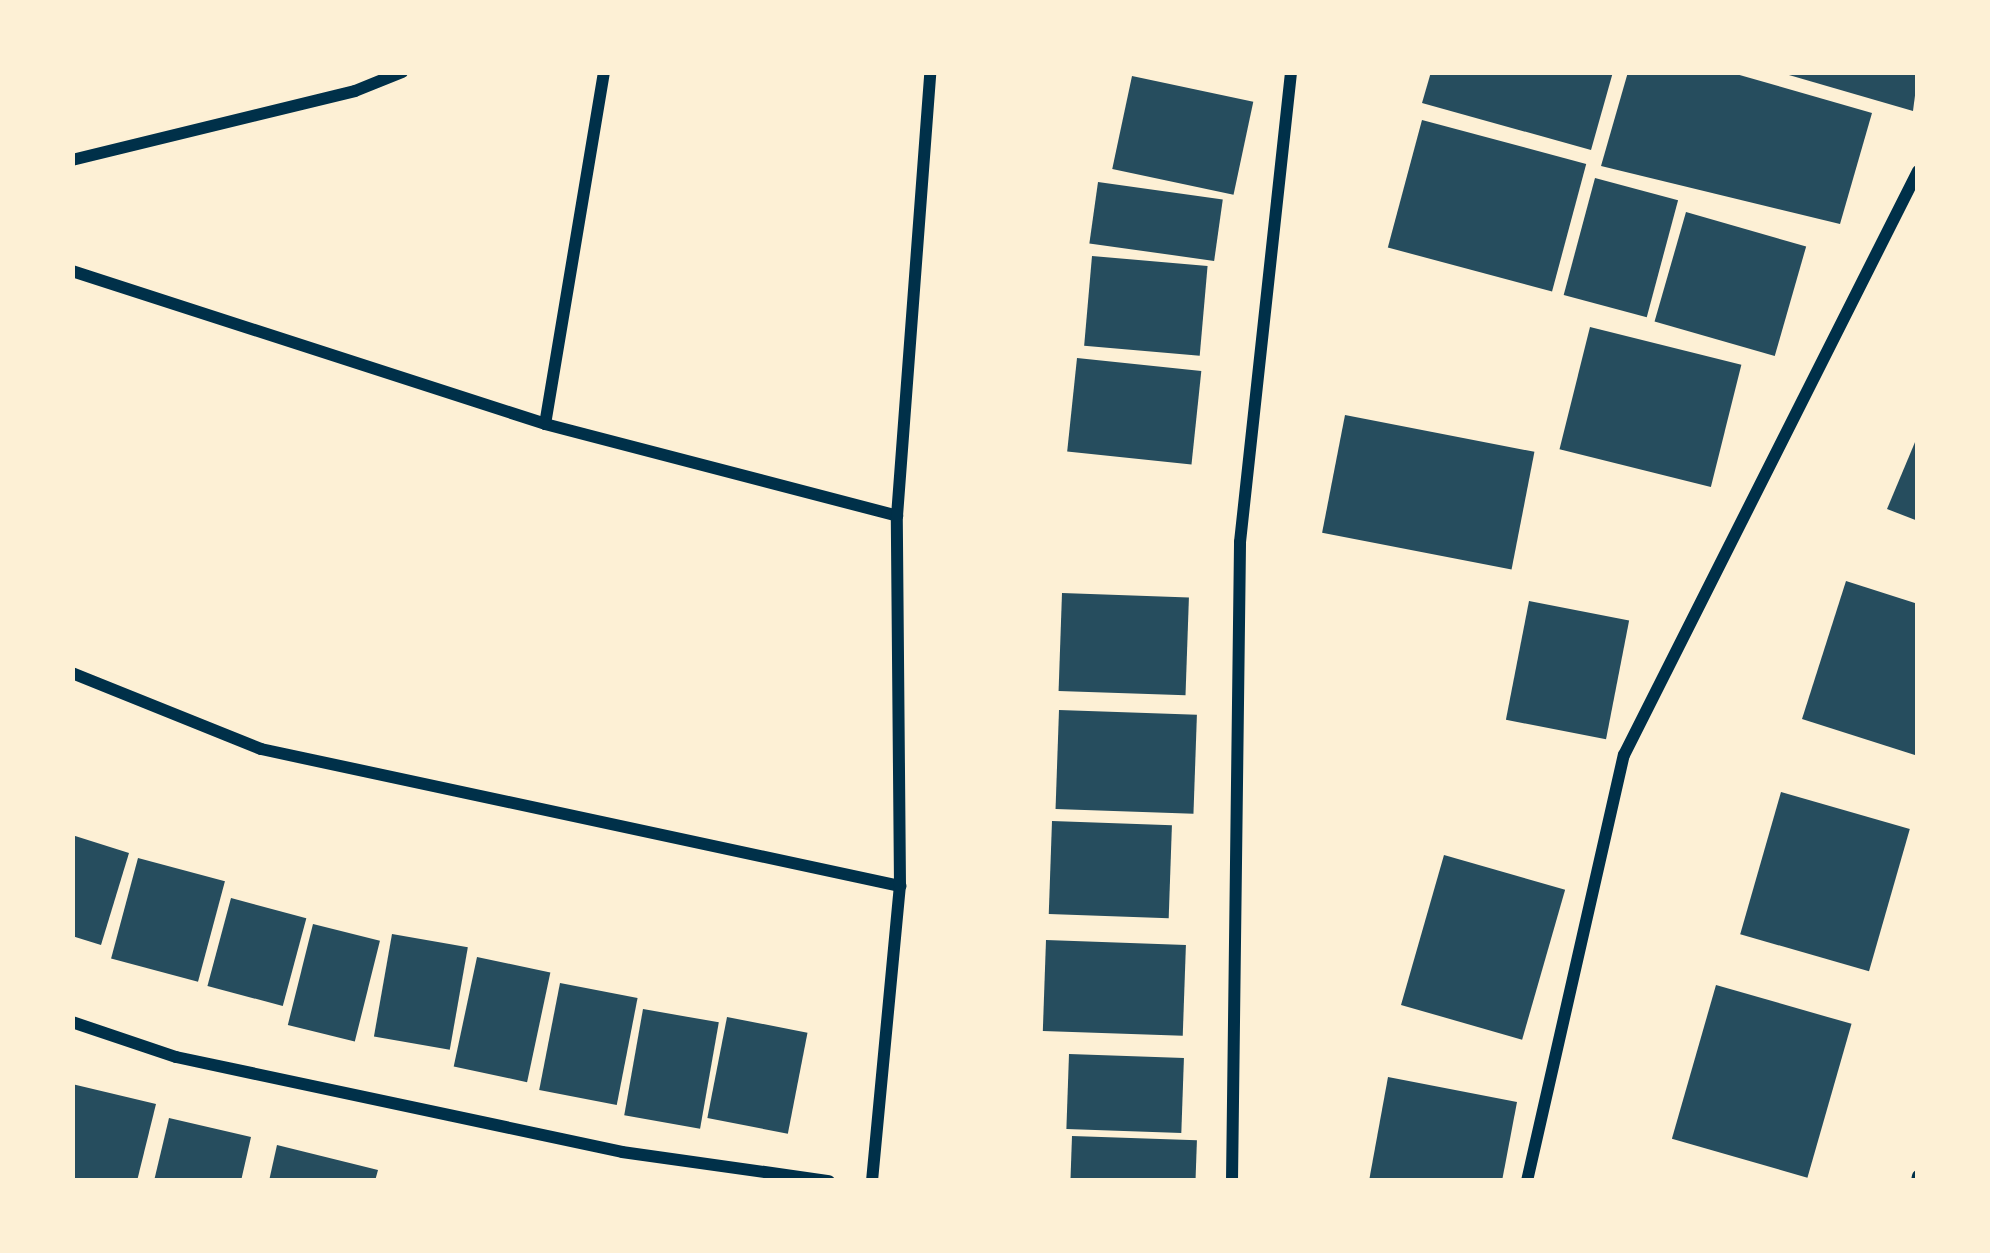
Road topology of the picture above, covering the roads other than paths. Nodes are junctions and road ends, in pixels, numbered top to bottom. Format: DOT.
graph roads {
  1 [pos="402,72"];
  2 [pos="604,72"];
  3 [pos="930,72"];
  4 [pos="1272,72"];
  5 [pos="1290,74"];
  6 [pos="72,160"];
  7 [pos="1918,171"];
  8 [pos="72,271"];
  9 [pos="545,424"];
  10 [pos="898,516"];
  11 [pos="72,673"];
  12 [pos="901,886"];
  13 [pos="72,1022"];
  14 [pos="829,1181"];
  15 [pos="872,1181"];
  16 [pos="1232,1181"];
  17 [pos="1527,1181"];
  1 -- 6 [label="street"];
  2 -- 9 [label="street"];
  3 -- 10 [label="street"];
  4 -- 5 [label="street"];
  5 -- 16 [label="street"];
  7 -- 17 [label="street"];
  8 -- 9 [label="street"];
  9 -- 10 [label="street"];
  10 -- 12 [label="street"];
  11 -- 12 [label="street"];
  12 -- 15 [label="street"];
  13 -- 14 [label="street"];
}
